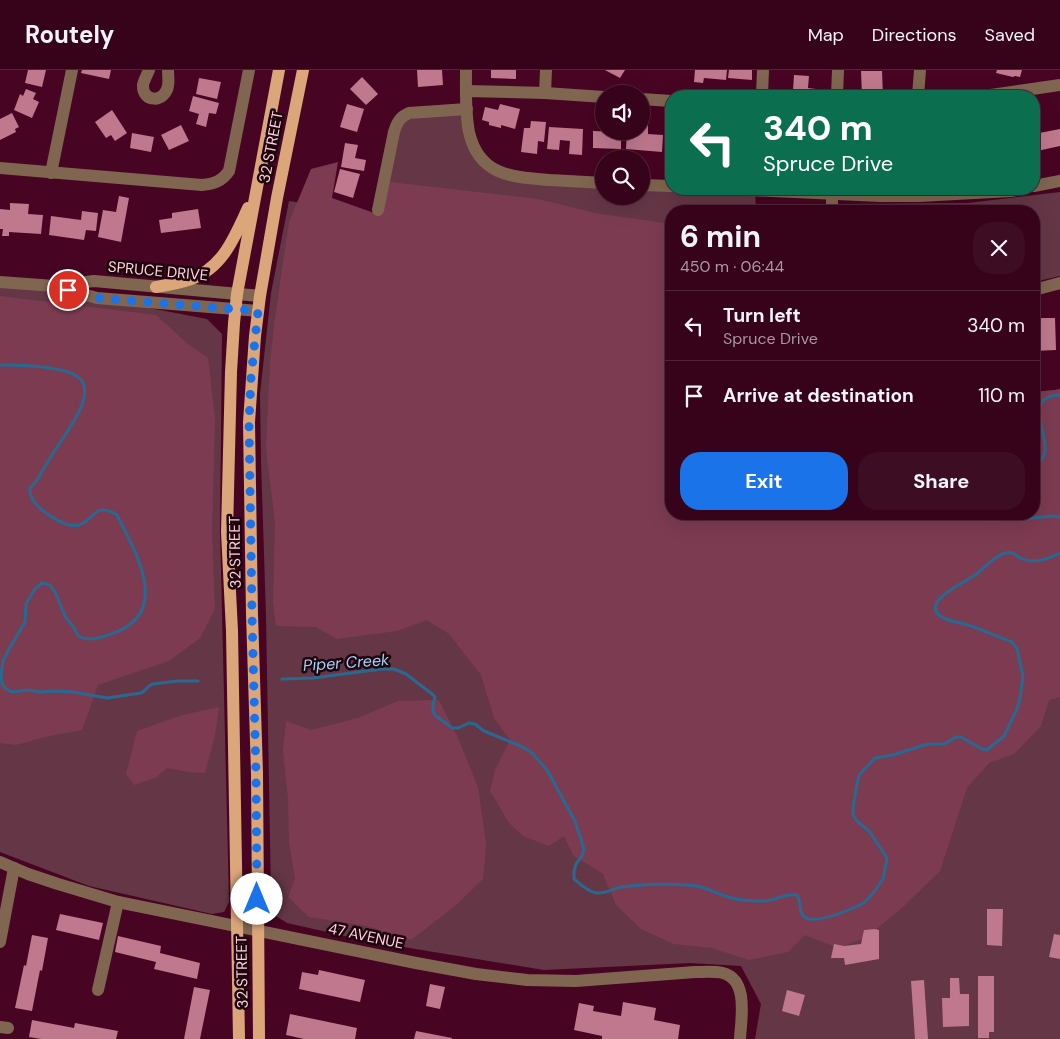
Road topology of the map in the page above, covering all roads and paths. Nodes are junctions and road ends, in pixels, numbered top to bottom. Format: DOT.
graph roads {
  1 [pos="72,70"];
  2 [pos="149,70"];
  3 [pos="168,70"];
  4 [pos="249,70"];
  5 [pos="279,70"];
  6 [pos="303,70"];
  7 [pos="466,70"];
  8 [pos="546,70"];
  9 [pos="764,70"];
  10 [pos="838,70"];
  11 [pos="920,70"];
  12 [pos="1060,85"];
  13 [pos="762,90"];
  14 [pos="837,90"];
  15 [pos="918,90"];
  16 [pos="1025,90"];
  17 [pos="466,91"];
  18 [pos="545,93"];
  19 [pos="595,96"];
  20 [pos="650,100"];
  21 [pos="665,101"];
  22 [pos="467,109"];
  23 [pos="0,168"];
  24 [pos="51,173"];
  25 [pos="1060,181"];
  26 [pos="595,182"];
  27 [pos="650,185"];
  28 [pos="1040,185"];
  29 [pos="665,186"];
  30 [pos="256,190"];
  31 [pos="868,195"];
  32 [pos="937,195"];
  33 [pos="378,210"];
  34 [pos="0,282"];
  35 [pos="1060,283"];
  36 [pos="54,286"];
  37 [pos="156,287"];
  38 [pos="1040,288"];
  39 [pos="237,294"];
  40 [pos="260,296"];
  41 [pos="236,309"];
  42 [pos="258,311"];
  43 [pos="0,862"];
  44 [pos="14,868"];
  45 [pos="118,902"];
  46 [pos="237,926"];
  47 [pos="258,930"];
  48 [pos="0,942"];
  49 [pos="98,990"];
  50 [pos="239,1039"];
  51 [pos="259,1039"];
  52 [pos="740,1039"];
  1 -- 24 [label="street"];
  2 -- 3 [label="street"];
  4 -- 24 [label="street"];
  5 -- 30 [label="main road, 32 STREET"];
  6 -- 40 [label="main road, 32 STREET"];
  7 -- 17 [label="street"];
  8 -- 18 [label="street"];
  9 -- 13 [label="street"];
  10 -- 14 [label="street"];
  11 -- 15 [label="street"];
  12 -- 16 [label="street"];
  17 -- 18 [label="street"];
  17 -- 22 [label="street"];
  18 -- 19 [label="street"];
  20 -- 21 [label="street"];
  22 -- 26 [label="street"];
  22 -- 33 [label="street"];
  23 -- 24 [label="street"];
  25 -- 28 [label="street"];
  27 -- 29 [label="street"];
  30 -- 37 [label="main road"];
  30 -- 39 [label="main road, 32 STREET"];
  31 -- 32 [label="street"];
  34 -- 36 [label="street, SPRUCE DRIVE"];
  35 -- 38 [label="street"];
  36 -- 37 [label="street, SPRUCE DRIVE"];
  36 -- 41 [label="street, SPRUCE DRIVE"];
  37 -- 39 [label="street, SPRUCE DRIVE"];
  39 -- 40 [label="street, SPRUCE DRIVE"];
  39 -- 41 [label="main road, 32 STREET"];
  40 -- 42 [label="main road, 32 STREET"];
  41 -- 42 [label="street, SPRUCE DRIVE"];
  41 -- 46 [label="main road, 32 STREET"];
  42 -- 47 [label="main road, 32 STREET"];
  43 -- 44 [label="street, 47 AVENUE"];
  44 -- 45 [label="street, 47 AVENUE"];
  44 -- 48 [label="street"];
  45 -- 46 [label="street, 47 AVENUE"];
  45 -- 49 [label="street"];
  46 -- 47 [label="street, 47 AVENUE"];
  46 -- 50 [label="main road, 32 STREET"];
  47 -- 51 [label="main road, 32 STREET"];
  47 -- 52 [label="street, 47 AVENUE"];
}
